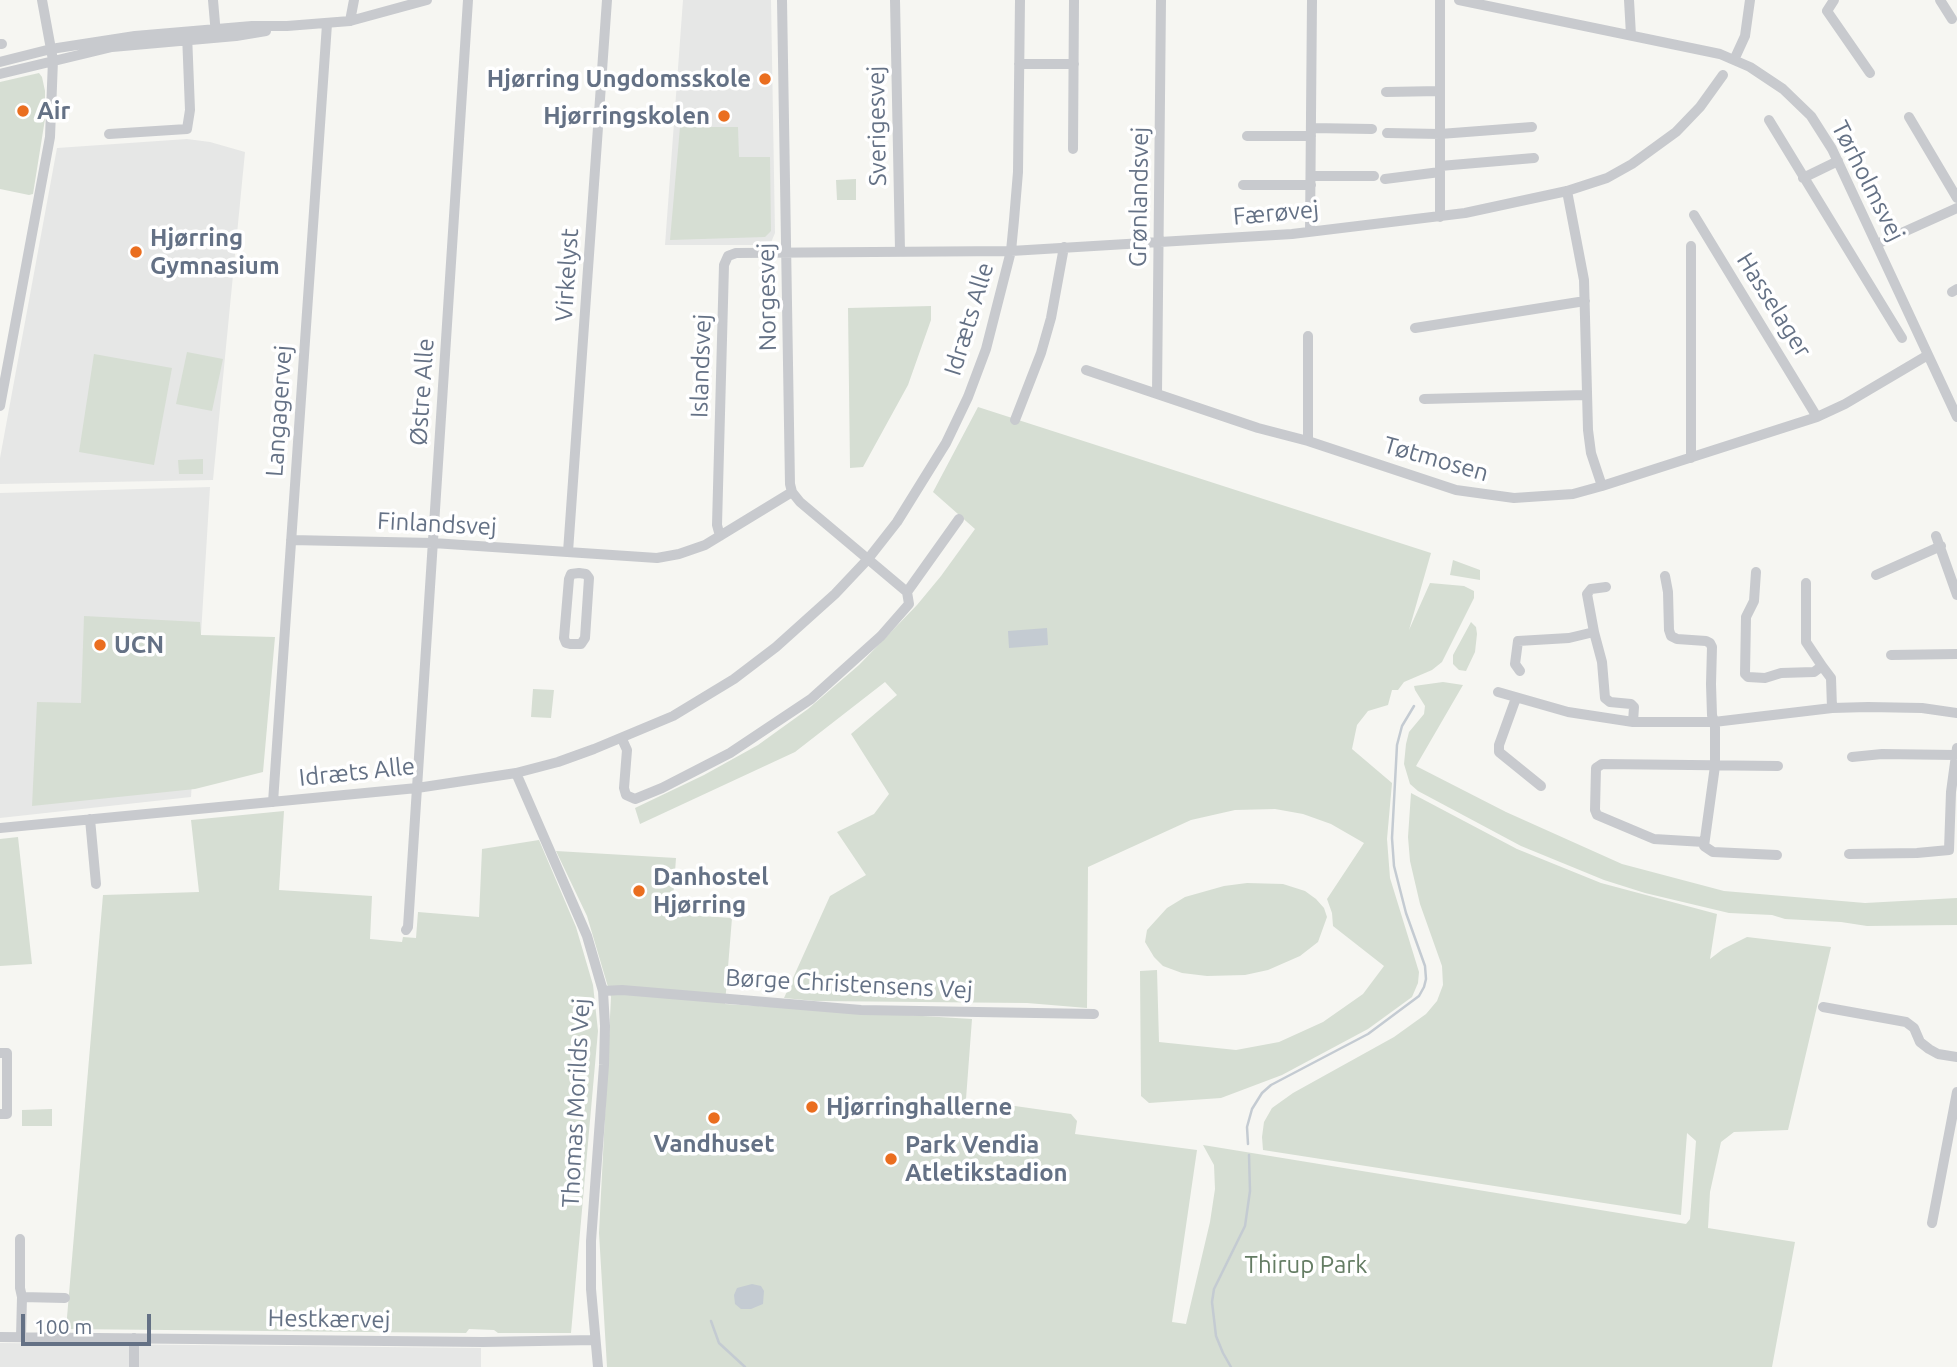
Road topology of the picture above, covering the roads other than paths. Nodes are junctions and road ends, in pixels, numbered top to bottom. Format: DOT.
graph roads {
  1 [pos="42,0"];
  2 [pos="213,0"];
  3 [pos="354,0"];
  4 [pos="428,0"];
  5 [pos="468,0"];
  6 [pos="607,0"];
  7 [pos="782,0"];
  8 [pos="895,0"];
  9 [pos="1020,0"];
  10 [pos="1074,0"];
  11 [pos="1161,0"];
  12 [pos="1312,0"];
  13 [pos="1440,0"];
  14 [pos="1459,0"];
  15 [pos="1629,0"];
  16 [pos="1750,0"];
  17 [pos="1834,0"];
  18 [pos="1940,0"];
  19 [pos="1952,19"];
  20 [pos="350,21"];
  21 [pos="327,24"];
  22 [pos="216,33"];
  23 [pos="187,35"];
  24 [pos="1631,35"];
  25 [pos="52,55"];
  26 [pos="1734,60"];
  27 [pos="0,62"];
  28 [pos="1020,64"];
  29 [pos="1074,64"];
  30 [pos="1870,73"];
  31 [pos="0,74"];
  32 [pos="1723,75"];
  33 [pos="1386,92"];
  34 [pos="1440,92"];
  35 [pos="1909,117"];
  36 [pos="1769,120"];
  37 [pos="1532,127"];
  38 [pos="1372,129"];
  39 [pos="1311,132"];
  40 [pos="1387,133"];
  41 [pos="109,134"];
  42 [pos="1440,134"];
  43 [pos="1247,136"];
  44 [pos="1073,149"];
  45 [pos="1534,158"];
  46 [pos="1838,161"];
  47 [pos="1440,169"];
  48 [pos="1803,178"];
  49 [pos="1311,180"];
  50 [pos="1243,185"];
  51 [pos="1567,191"];
  52 [pos="1957,198"];
  53 [pos="1957,208"];
  54 [pos="1694,215"];
  55 [pos="1440,217"];
  56 [pos="1310,232"];
  57 [pos="1159,242"];
  58 [pos="1877,244"];
  59 [pos="1691,246"];
  60 [pos="1064,247"];
  61 [pos="900,250"];
  62 [pos="1011,251"];
  63 [pos="787,253"];
  64 [pos="1585,301"];
  65 [pos="1415,328"];
  66 [pos="1308,336"];
  67 [pos="1902,338"];
  68 [pos="1928,355"];
  69 [pos="1086,370"];
  70 [pos="1157,394"];
  71 [pos="1586,395"];
  72 [pos="1424,399"];
  73 [pos="0,405"];
  74 [pos="1818,416"];
  75 [pos="1957,417"];
  76 [pos="1015,421"];
  77 [pos="1308,441"];
  78 [pos="1691,458"];
  79 [pos="1602,486"];
  80 [pos="792,492"];
  81 [pos="959,519"];
  82 [pos="720,536"];
  83 [pos="291,540"];
  84 [pos="433,543"];
  85 [pos="574,552"];
  86 [pos="868,559"];
  87 [pos="1755,572"];
  88 [pos="579,573"];
  89 [pos="1875,575"];
  90 [pos="1665,576"];
  91 [pos="1806,583"];
  92 [pos="1606,587"];
  93 [pos="907,592"];
  94 [pos="1957,595"];
  95 [pos="1594,632"];
  96 [pos="1957,654"];
  97 [pos="1891,655"];
  98 [pos="1822,666"];
  99 [pos="1520,671"];
  100 [pos="1498,692"];
  101 [pos="1516,698"];
  102 [pos="1832,708"];
  103 [pos="1957,713"];
  104 [pos="1633,722"];
  105 [pos="1714,722"];
  106 [pos="622,739"];
  107 [pos="1956,751"];
  108 [pos="1852,757"];
  109 [pos="1715,766"];
  110 [pos="1778,766"];
  111 [pos="516,773"];
  112 [pos="1541,786"];
  113 [pos="417,788"];
  114 [pos="274,802"];
  115 [pos="90,819"];
  116 [pos="0,828"];
  117 [pos="1704,842"];
  118 [pos="1849,854"];
  119 [pos="1777,855"];
  120 [pos="96,884"];
  121 [pos="406,930"];
  122 [pos="603,991"];
  123 [pos="1823,1007"];
  124 [pos="1094,1014"];
  125 [pos="0,1053"];
  126 [pos="1957,1057"];
  127 [pos="1957,1092"];
  128 [pos="0,1114"];
  129 [pos="1931,1223"];
  130 [pos="20,1239"];
  131 [pos="22,1297"];
  132 [pos="65,1298"];
  133 [pos="0,1336"];
  134 [pos="22,1337"];
  135 [pos="134,1338"];
  136 [pos="594,1340"];
  137 [pos="134,1367"];
  138 [pos="598,1367"];
  1 -- 25 [label="street"];
  2 -- 22 [label="street"];
  3 -- 20 [label="street"];
  4 -- 20 [label="street"];
  5 -- 84 [label="street, Østre Alle"];
  6 -- 85 [label="street, Virkelyst"];
  7 -- 63 [label="street, Norgesvej"];
  8 -- 61 [label="street, Sverigesvej"];
  9 -- 28 [label="street, Idræts Alle"];
  10 -- 29 [label="street"];
  11 -- 57 [label="street, Grønlandsvej"];
  12 -- 39 [label="street"];
  13 -- 34 [label="street"];
  14 -- 24 [label="street, Tørholmsvej"];
  15 -- 24 [label="street"];
  16 -- 26 [label="street"];
  17 -- 30 [label="street"];
  18 -- 19 [label="street"];
  20 -- 21 [label="street"];
  21 -- 22 [label="street"];
  21 -- 83 [label="street, Langagervej"];
  22 -- 23 [label="street"];
  23 -- 25 [label="street"];
  23 -- 41 [label="street"];
  24 -- 26 [label="street, Tørholmsvej"];
  25 -- 27 [label="street"];
  25 -- 31 [label="street"];
  25 -- 73 [label="street"];
  26 -- 46 [label="street, Tørholmsvej"];
  28 -- 29 [label="street"];
  28 -- 62 [label="street, Idræts Alle"];
  29 -- 44 [label="street"];
  32 -- 51 [label="street, Færøvej"];
  33 -- 34 [label="street"];
  34 -- 42 [label="street"];
  35 -- 52 [label="street"];
  36 -- 48 [label="street"];
  37 -- 42 [label="street"];
  38 -- 39 [label="street"];
  39 -- 43 [label="street"];
  39 -- 49 [label="street"];
  40 -- 42 [label="street"];
  42 -- 47 [label="street"];
  45 -- 47 [label="street"];
  46 -- 48 [label="street"];
  46 -- 58 [label="street, Tørholmsvej"];
  47 -- 49 [label="street"];
  47 -- 55 [label="street"];
  48 -- 67 [label="street"];
  49 -- 50 [label="street"];
  49 -- 56 [label="street"];
  51 -- 55 [label="street, Færøvej"];
  51 -- 64 [label="street"];
  53 -- 58 [label="street"];
  54 -- 74 [label="street, Hasselager"];
  55 -- 56 [label="street, Færøvej"];
  56 -- 57 [label="street, Færøvej"];
  57 -- 60 [label="street, Færøvej"];
  57 -- 70 [label="street, Grønlandsvej"];
  58 -- 68 [label="street, Tørholmsvej"];
  59 -- 78 [label="street"];
  60 -- 62 [label="street, Færøvej"];
  60 -- 76 [label="street"];
  61 -- 62 [label="street, Færøvej"];
  61 -- 63 [label="street, Færøvej"];
  62 -- 86 [label="street, Idræts Alle"];
  63 -- 80 [label="street, Norgesvej"];
  63 -- 82 [label="street, Islandsvej"];
  64 -- 65 [label="street"];
  64 -- 71 [label="street"];
  66 -- 77 [label="street"];
  68 -- 74 [label="street, Tøtmosen"];
  68 -- 75 [label="street, Tørholmsvej"];
  69 -- 70 [label="street, Tøtmosen"];
  70 -- 77 [label="street, Tøtmosen"];
  71 -- 72 [label="street"];
  71 -- 79 [label="street"];
  74 -- 78 [label="street, Tøtmosen"];
  77 -- 79 [label="street, Tøtmosen"];
  78 -- 79 [label="street, Tøtmosen"];
  80 -- 82 [label="street, Finlandsvej"];
  80 -- 86 [label="street"];
  81 -- 93 [label="street"];
  82 -- 85 [label="street, Finlandsvej"];
  83 -- 84 [label="street, Finlandsvej"];
  83 -- 114 [label="street, Langagervej"];
  84 -- 85 [label="street, Finlandsvej"];
  84 -- 113 [label="street, Østre Alle"];
  85 -- 88 [label="street"];
  86 -- 93 [label="street"];
  86 -- 106 [label="street, Idræts Alle"];
  87 -- 98 [label="street"];
  88 -- 88 [label="street"];
  89 -- 94 [label="street"];
  90 -- 105 [label="street"];
  91 -- 98 [label="street"];
  92 -- 95 [label="street"];
  93 -- 106 [label="street"];
  95 -- 99 [label="street"];
  95 -- 104 [label="street"];
  96 -- 97 [label="street"];
  98 -- 102 [label="street"];
  100 -- 101 [label="street"];
  101 -- 104 [label="street"];
  101 -- 112 [label="street"];
  102 -- 103 [label="street"];
  102 -- 105 [label="street"];
  104 -- 105 [label="street"];
  105 -- 109 [label="street"];
  106 -- 111 [label="street, Idræts Alle"];
  107 -- 108 [label="street"];
  107 -- 118 [label="street"];
  109 -- 110 [label="street"];
  109 -- 117 [label="street"];
  109 -- 117 [label="street"];
  111 -- 113 [label="street, Idræts Alle"];
  111 -- 122 [label="street, Thomas Morilds Vej"];
  113 -- 114 [label="street, Idræts Alle"];
  113 -- 121 [label="street, Østre Alle"];
  114 -- 115 [label="street, Idræts Alle"];
  115 -- 116 [label="street, Idræts Alle"];
  115 -- 120 [label="street"];
  117 -- 119 [label="street"];
  122 -- 124 [label="street, Børge Christensens Vej"];
  122 -- 136 [label="street, Thomas Morilds Vej"];
  123 -- 126 [label="street"];
  125 -- 128 [label="street"];
  127 -- 129 [label="street"];
  130 -- 131 [label="street"];
  131 -- 132 [label="street"];
  131 -- 134 [label="street"];
  133 -- 134 [label="street, Hestkærvej"];
  134 -- 135 [label="street, Hestkærvej"];
  135 -- 136 [label="street, Hestkærvej"];
  135 -- 137 [label="street"];
  136 -- 138 [label="street, Thomas Morilds Vej"];
}
